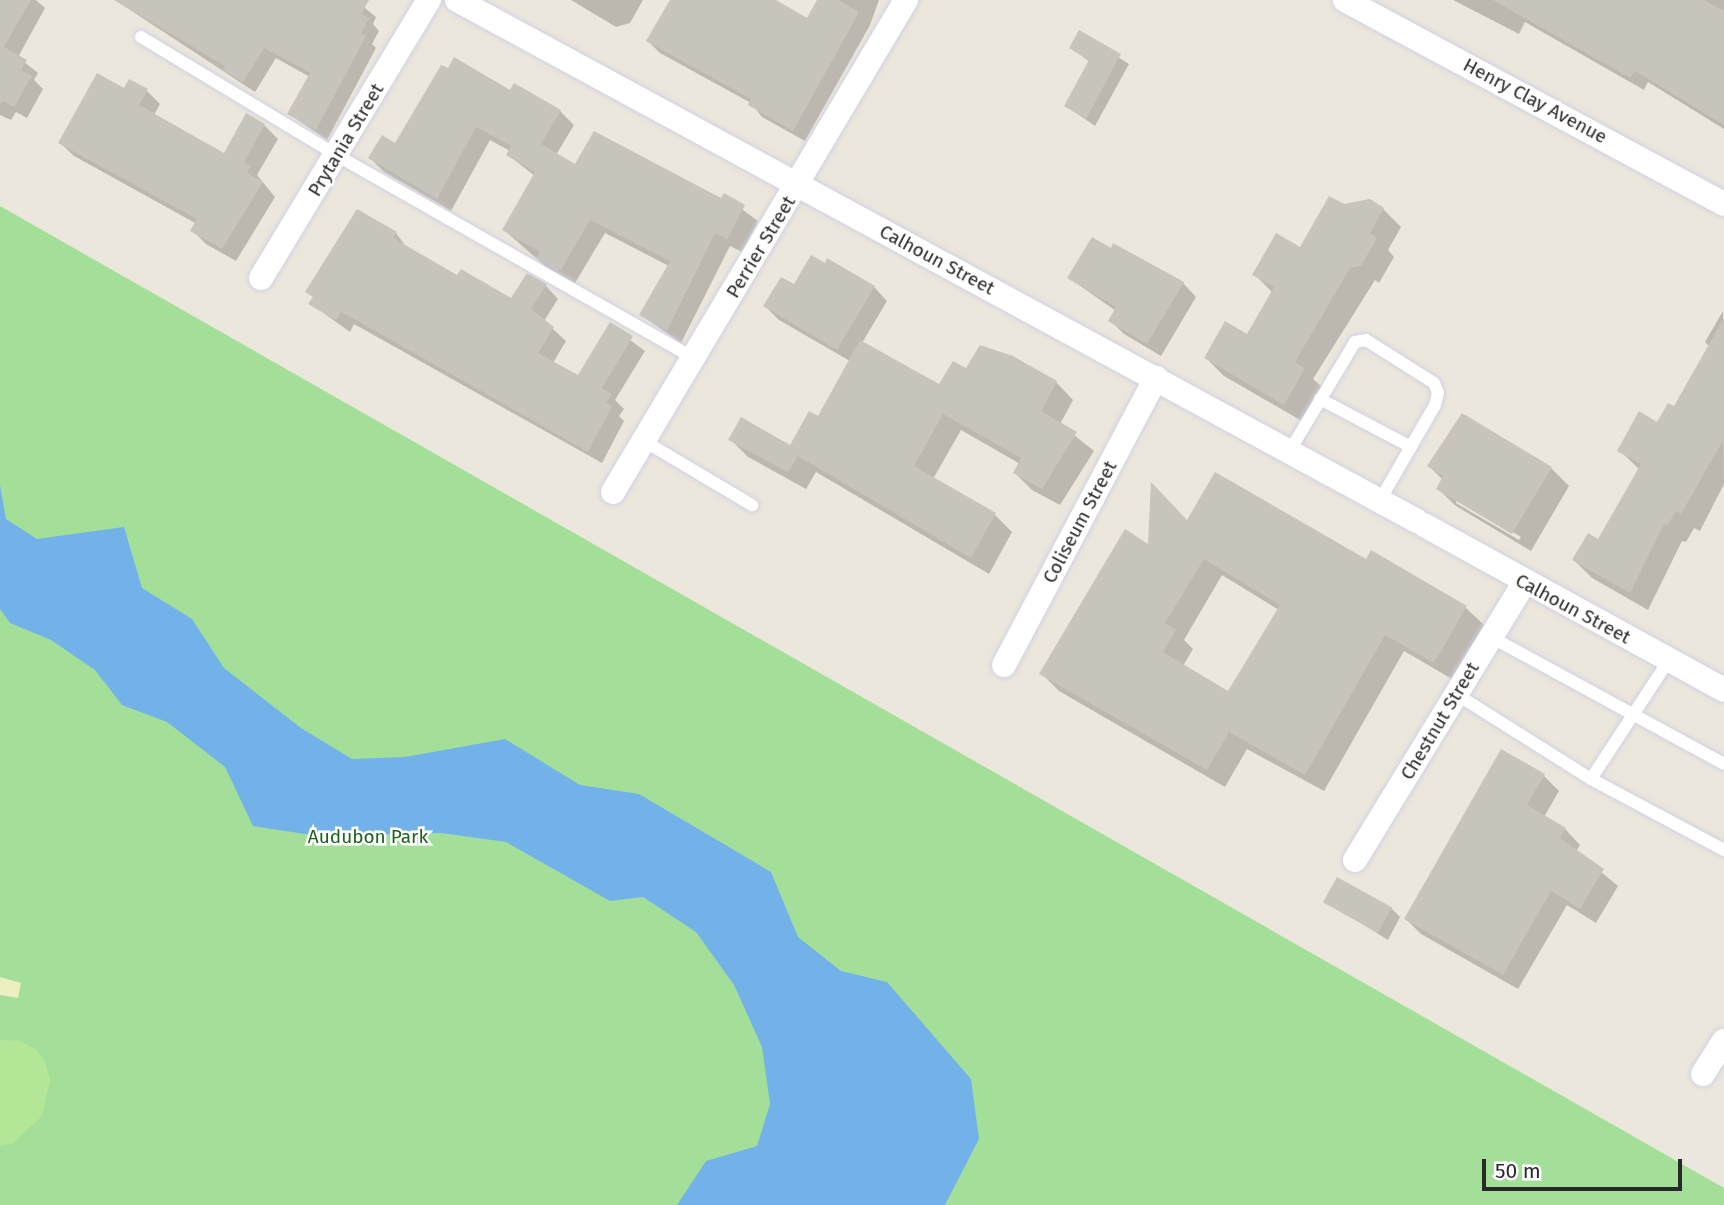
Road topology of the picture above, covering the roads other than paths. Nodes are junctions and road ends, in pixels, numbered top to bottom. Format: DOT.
graph roads {
  1 [pos="429,0"];
  2 [pos="457,0"];
  3 [pos="905,0"];
  4 [pos="1345,0"];
  5 [pos="1387,9"];
  6 [pos="141,37"];
  7 [pos="338,156"];
  8 [pos="799,185"];
  9 [pos="1724,204"];
  10 [pos="261,278"];
  11 [pos="694,358"];
  12 [pos="1157,378"];
  13 [pos="1320,399"];
  14 [pos="644,441"];
  15 [pos="1411,447"];
  16 [pos="1289,452"];
  17 [pos="613,492"];
  18 [pos="1379,502"];
  19 [pos="752,505"];
  20 [pos="1524,583"];
  21 [pos="1491,637"];
  22 [pos="1669,660"];
  23 [pos="1004,665"];
  24 [pos="1724,690"];
  25 [pos="1456,694"];
  26 [pos="1632,715"];
  27 [pos="1724,764"];
  28 [pos="1591,779"];
  29 [pos="1724,850"];
  30 [pos="1355,860"];
  31 [pos="1724,1041"];
  32 [pos="1703,1074"];
  1 -- 7 [label="street, Prytania Street"];
  2 -- 8 [label="street, Calhoun Street"];
  3 -- 8 [label="street, Perrier Street"];
  4 -- 5 [label="street, Henry Clay Avenue"];
  5 -- 9 [label="street, Henry Clay Avenue"];
  6 -- 7 [label="lane"];
  7 -- 10 [label="street, Prytania Street"];
  7 -- 11 [label="lane"];
  8 -- 11 [label="street, Perrier Street"];
  8 -- 12 [label="street, Calhoun Street"];
  11 -- 14 [label="street, Perrier Street"];
  12 -- 16 [label="street, Calhoun Street"];
  12 -- 23 [label="street, Coliseum Street"];
  13 -- 15 [label="lane"];
  13 -- 15 [label="lane"];
  13 -- 16 [label="lane"];
  14 -- 17 [label="street, Perrier Street"];
  14 -- 19 [label="lane"];
  15 -- 18 [label="lane"];
  16 -- 18 [label="street, Calhoun Street"];
  18 -- 20 [label="street, Calhoun Street"];
  20 -- 21 [label="street, Chestnut Street"];
  20 -- 22 [label="street, Calhoun Street"];
  21 -- 25 [label="street, Chestnut Street"];
  21 -- 26 [label="lane"];
  22 -- 24 [label="street, Calhoun Street"];
  22 -- 26 [label="lane"];
  25 -- 28 [label="lane"];
  25 -- 30 [label="street, Chestnut Street"];
  26 -- 27 [label="lane"];
  26 -- 28 [label="lane"];
  28 -- 29 [label="lane"];
  31 -- 32 [label="street"];
}
